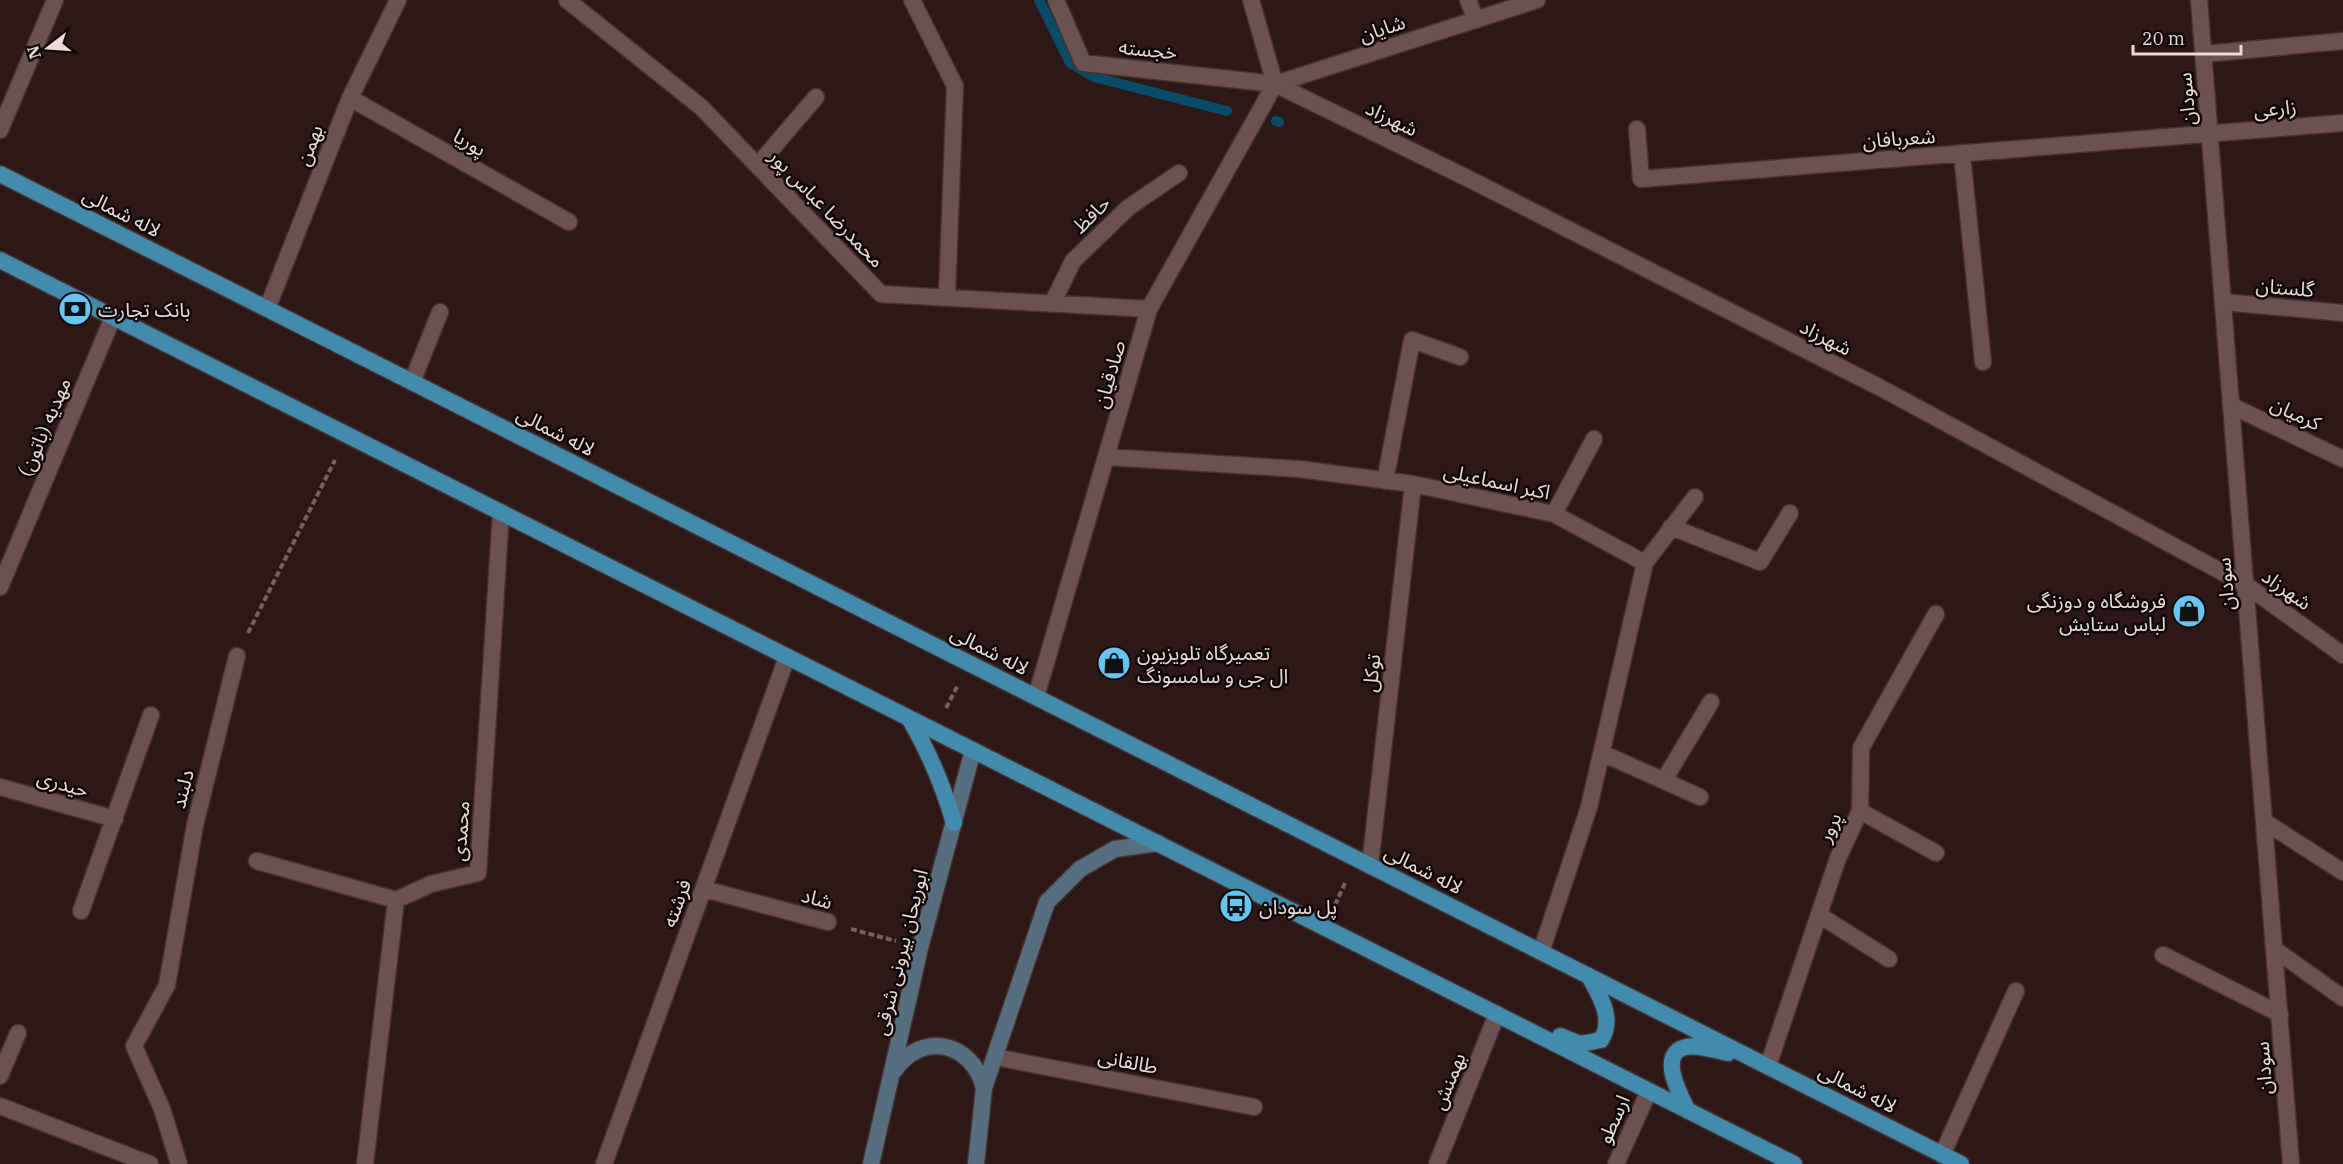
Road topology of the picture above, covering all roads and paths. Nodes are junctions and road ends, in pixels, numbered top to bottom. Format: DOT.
graph roads {
  1 [pos="55,0"];
  2 [pos="398,0"];
  3 [pos="567,0"];
  4 [pos="912,0"];
  5 [pos="1056,0"];
  6 [pos="1251,0"];
  7 [pos="1468,0"];
  8 [pos="1537,0"];
  9 [pos="2199,0"];
  10 [pos="1476,20"];
  11 [pos="2343,40"];
  12 [pos="2204,54"];
  13 [pos="1275,84"];
  14 [pos="816,97"];
  15 [pos="350,98"];
  16 [pos="2343,123"];
  17 [pos="1637,129"];
  18 [pos="0,130"];
  19 [pos="2210,134"];
  20 [pos="1962,154"];
  21 [pos="758,165"];
  22 [pos="1179,173"];
  23 [pos="0,174"];
  24 [pos="569,222"];
  25 [pos="0,260"];
  26 [pos="947,296"];
  27 [pos="2223,302"];
  28 [pos="1052,304"];
  29 [pos="267,309"];
  30 [pos="1149,309"];
  31 [pos="441,312"];
  32 [pos="2343,313"];
  33 [pos="113,317"];
  34 [pos="1460,357"];
  35 [pos="1983,362"];
  36 [pos="412,382"];
  37 [pos="2232,406"];
  38 [pos="348,435"];
  39 [pos="1594,439"];
  40 [pos="1107,457"];
  41 [pos="2343,459"];
  42 [pos="1385,481"];
  43 [pos="1413,484"];
  44 [pos="1695,497"];
  45 [pos="501,512"];
  46 [pos="1790,513"];
  47 [pos="1554,514"];
  48 [pos="1671,527"];
  49 [pos="1645,562"];
  50 [pos="2246,585"];
  51 [pos="0,586"];
  52 [pos="1936,614"];
  53 [pos="2343,655"];
  54 [pos="237,656"];
  55 [pos="787,657"];
  56 [pos="969,663"];
  57 [pos="1036,697"];
  58 [pos="1710,702"];
  59 [pos="151,716"];
  60 [pos="909,718"];
  61 [pos="935,731"];
  62 [pos="973,750"];
  63 [pos="1602,753"];
  64 [pos="1664,780"];
  65 [pos="0,787"];
  66 [pos="1700,797"];
  67 [pos="1860,811"];
  68 [pos="115,819"];
  69 [pos="2265,822"];
  70 [pos="954,823"];
  71 [pos="1158,843"];
  72 [pos="1936,853"];
  73 [pos="257,861"];
  74 [pos="1363,862"];
  75 [pos="2343,872"];
  76 [pos="704,889"];
  77 [pos="396,900"];
  78 [pos="81,911"];
  79 [pos="1819,915"];
  80 [pos="828,922"];
  81 [pos="1325,928"];
  82 [pos="920,948"];
  83 [pos="2274,949"];
  84 [pos="1541,952"];
  85 [pos="2163,955"];
  86 [pos="1889,959"];
  87 [pos="1589,976"];
  88 [pos="2016,992"];
  89 [pos="2343,998"];
  90 [pos="1497,1014"];
  91 [pos="2280,1014"];
  92 [pos="1514,1023"];
  93 [pos="18,1033"];
  94 [pos="995,1057"];
  95 [pos="1749,1057"];
  96 [pos="1768,1066"];
  97 [pos="893,1072"];
  98 [pos="0,1076"];
  99 [pos="984,1088"];
  100 [pos="1649,1091"];
  101 [pos="0,1106"];
  102 [pos="1254,1107"];
  103 [pos="1688,1111"];
  104 [pos="1942,1155"];
  105 [pos="150,1164"];
  106 [pos="179,1164"];
  107 [pos="365,1164"];
  108 [pos="604,1164"];
  109 [pos="871,1164"];
  110 [pos="976,1164"];
  111 [pos="1437,1164"];
  112 [pos="1616,1164"];
  113 [pos="1794,1164"];
  114 [pos="1961,1164"];
  115 [pos="2291,1164"];
  1 -- 18 [label="street"];
  2 -- 15 [label="street, بهمن"];
  3 -- 21 [label="street, محمدرضا عباس پور"];
  4 -- 26 [label="street"];
  5 -- 13 [label="street, خجسته"];
  6 -- 13 [label="street"];
  7 -- 10 [label="street"];
  8 -- 10 [label="street, شایان"];
  9 -- 12 [label="street, سودان"];
  10 -- 13 [label="street, شایان"];
  11 -- 12 [label="street"];
  12 -- 19 [label="street, سودان"];
  13 -- 30 [label="street, صادقیان"];
  13 -- 50 [label="street, شهرزاد"];
  14 -- 21 [label="street"];
  15 -- 24 [label="street, پوریا"];
  15 -- 29 [label="street, بهمن"];
  16 -- 19 [label="street, زارعی"];
  17 -- 20 [label="street, شعربافان"];
  19 -- 20 [label="street, شعربافان"];
  19 -- 27 [label="street, سودان"];
  20 -- 35 [label="street"];
  21 -- 26 [label="street, محمدرضا عباس پور"];
  22 -- 28 [label="street, حافظ"];
  23 -- 29 [label="main road, لاله شمالی"];
  25 -- 33 [label="main road"];
  26 -- 28 [label="street, محمدرضا عباس پور"];
  27 -- 32 [label="street, گلستان"];
  27 -- 37 [label="street, سودان"];
  28 -- 30 [label="street, محمدرضا عباس پور"];
  29 -- 36 [label="main road, لاله شمالی"];
  30 -- 40 [label="street, صادقیان"];
  31 -- 36 [label="street"];
  33 -- 38 [label="main road"];
  33 -- 51 [label="street, مهدیه (باتون)"];
  34 -- 42 [label="street"];
  36 -- 56 [label="main road, لاله شمالی"];
  37 -- 41 [label="street, کرمیان"];
  37 -- 50 [label="street, سودان"];
  38 -- 45 [label="main road"];
  38 -- 54 [label="path"];
  39 -- 47 [label="street"];
  40 -- 42 [label="street, اکبر اسماعیلی"];
  40 -- 57 [label="street, صادقیان"];
  42 -- 43 [label="street, اکبر اسماعیلی"];
  43 -- 47 [label="street, اکبر اسماعیلی"];
  43 -- 74 [label="street, توکل"];
  44 -- 48 [label="street"];
  45 -- 55 [label="main road"];
  45 -- 77 [label="street, محمدی"];
  46 -- 48 [label="street"];
  47 -- 49 [label="street, اکبر اسماعیلی"];
  48 -- 49 [label="street"];
  49 -- 63 [label="street"];
  50 -- 53 [label="street, شهرزاد"];
  50 -- 69 [label="street, سودان"];
  52 -- 67 [label="street, پرور"];
  54 -- 106 [label="street, دلبند"];
  55 -- 60 [label="main road"];
  55 -- 76 [label="street, فرشته"];
  56 -- 57 [label="main road, لاله شمالی"];
  56 -- 61 [label="path"];
  57 -- 74 [label="main road, لاله شمالی"];
  58 -- 64 [label="street"];
  59 -- 68 [label="street"];
  60 -- 61 [label="main road"];
  60 -- 70 [label="main road"];
  61 -- 62 [label="main road"];
  62 -- 70 [label="main road, ابوریحان بیرونی شرقی"];
  62 -- 71 [label="main road"];
  63 -- 64 [label="street"];
  63 -- 84 [label="street"];
  64 -- 66 [label="street"];
  65 -- 68 [label="street, حیدری"];
  67 -- 72 [label="street"];
  67 -- 79 [label="street, پرور"];
  68 -- 78 [label="street"];
  69 -- 75 [label="street"];
  69 -- 83 [label="street, سودان"];
  70 -- 82 [label="main road, ابوریحان بیرونی شرقی"];
  71 -- 81 [label="main road"];
  71 -- 94 [label="main road"];
  73 -- 77 [label="street"];
  74 -- 81 [label="path"];
  74 -- 84 [label="main road, لاله شمالی"];
  76 -- 80 [label="street, شاد"];
  76 -- 108 [label="street, فرشته"];
  77 -- 107 [label="street"];
  79 -- 86 [label="street"];
  79 -- 96 [label="street, پرور"];
  80 -- 82 [label="path, شاد"];
  81 -- 90 [label="main road"];
  82 -- 97 [label="main road, ابوریحان بیرونی شرقی"];
  83 -- 89 [label="street"];
  83 -- 91 [label="street, سودان"];
  84 -- 87 [label="main road, لاله شمالی"];
  85 -- 91 [label="street"];
  87 -- 92 [label="main road"];
  87 -- 95 [label="main road, لاله شمالی"];
  88 -- 104 [label="street"];
  90 -- 92 [label="main road"];
  90 -- 111 [label="street, بهمنش"];
  91 -- 115 [label="street, سودان"];
  92 -- 100 [label="main road"];
  93 -- 98 [label="street"];
  94 -- 99 [label="main road"];
  94 -- 102 [label="street, طالقانی"];
  95 -- 96 [label="main road, لاله شمالی"];
  95 -- 103 [label="main road"];
  96 -- 104 [label="main road, لاله شمالی"];
  97 -- 99 [label="main road"];
  97 -- 109 [label="main road, ابوریحان بیرونی شرقی"];
  99 -- 110 [label="main road"];
  100 -- 103 [label="main road"];
  100 -- 112 [label="street, ارسطو"];
  101 -- 105 [label="street"];
  103 -- 113 [label="main road"];
  104 -- 114 [label="main road, لاله شمالی"];
}
